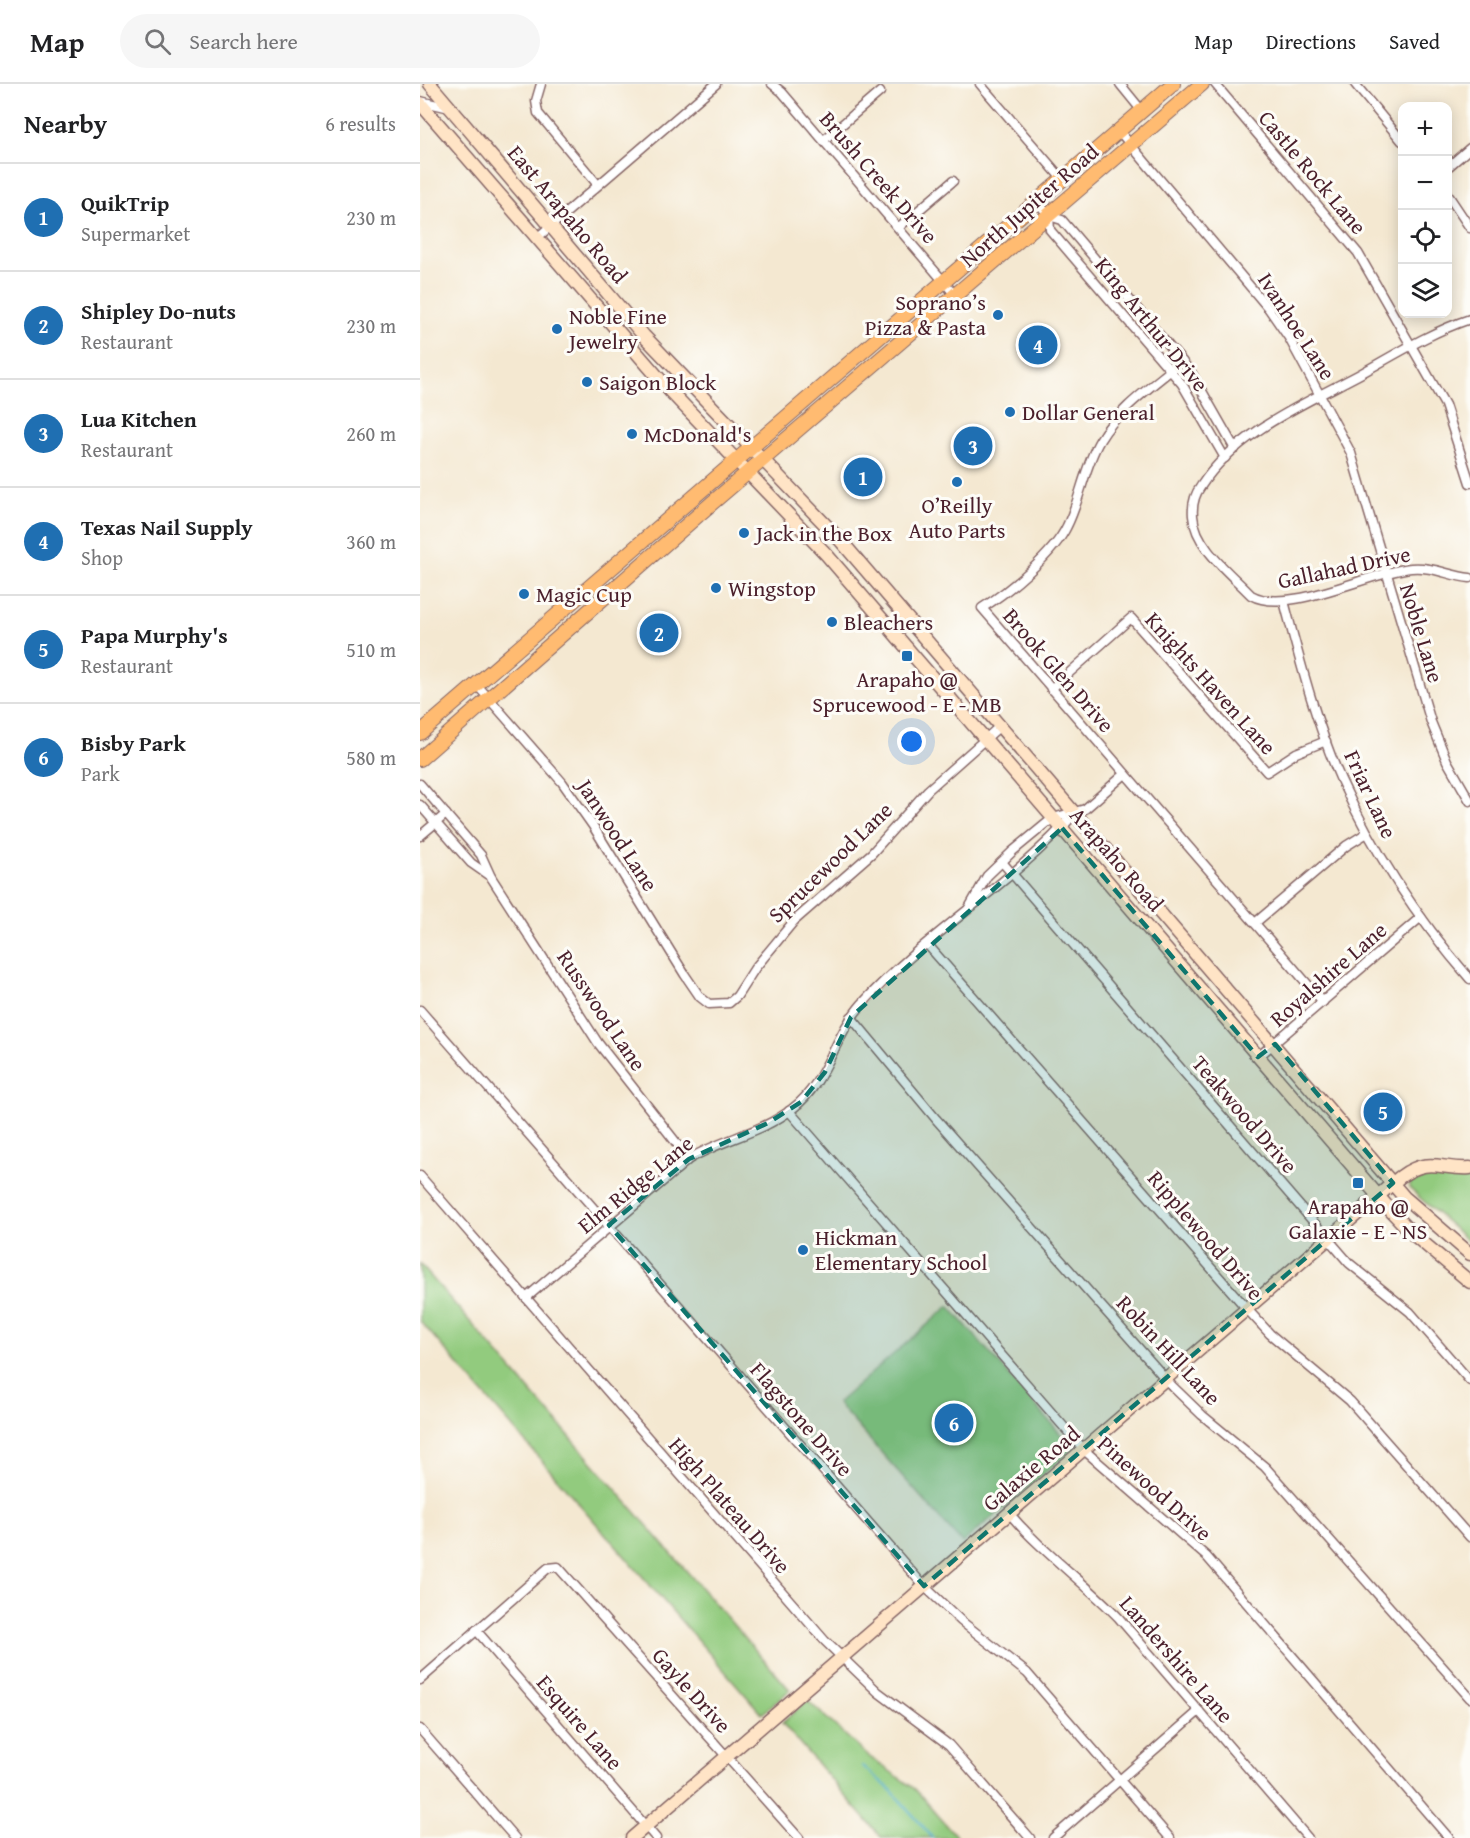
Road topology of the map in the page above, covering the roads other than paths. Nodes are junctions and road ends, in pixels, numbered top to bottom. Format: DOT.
graph roads {
  1 [pos="430,84"];
  2 [pos="541,84"];
  3 [pos="716,84"];
  4 [pos="771,84"];
  5 [pos="981,84"];
  6 [pos="1120,84"];
  7 [pos="1173,84"];
  8 [pos="1202,84"];
  9 [pos="1215,84"];
  10 [pos="1355,84"];
  11 [pos="879,92"];
  12 [pos="420,102"];
  13 [pos="451,109"];
  14 [pos="1142,111"];
  15 [pos="1119,131"];
  16 [pos="1398,136"];
  17 [pos="824,140"];
  18 [pos="1131,145"];
  19 [pos="1470,148"];
  20 [pos="1452,164"];
  21 [pos="1063,180"];
  22 [pos="952,181"];
  23 [pos="598,185"];
  24 [pos="1037,201"];
  25 [pos="1452,201"];
  26 [pos="1049,216"];
  27 [pos="552,226"];
  28 [pos="899,227"];
  29 [pos="1470,228"];
  30 [pos="538,237"];
  31 [pos="945,282"];
  32 [pos="956,296"];
  33 [pos="621,308"];
  34 [pos="1470,319"];
  35 [pos="611,323"];
  36 [pos="1412,345"];
  37 [pos="1182,361"];
  38 [pos="843,370"];
  39 [pos="1171,370"];
  40 [pos="855,383"];
  41 [pos="1321,395"];
  42 [pos="751,447"];
  43 [pos="1235,449"];
  44 [pos="1225,458"];
  45 [pos="735,460"];
  46 [pos="764,460"];
  47 [pos="747,473"];
  48 [pos="1470,483"];
  49 [pos="637,546"];
  50 [pos="649,561"];
  51 [pos="1386,574"];
  52 [pos="1470,578"];
  53 [pos="1284,601"];
  54 [pos="567,606"];
  55 [pos="590,611"];
  56 [pos="900,611"];
  57 [pos="886,623"];
  58 [pos="566,632"];
  59 [pos="477,685"];
  60 [pos="1051,689"];
  61 [pos="489,699"];
  62 [pos="1000,726"];
  63 [pos="420,734"];
  64 [pos="986,739"];
  65 [pos="1326,741"];
  66 [pos="420,759"];
  67 [pos="1125,774"];
  68 [pos="420,784"];
  69 [pos="1470,801"];
  70 [pos="420,805"];
  71 [pos="1076,813"];
  72 [pos="446,814"];
  73 [pos="1053,818"];
  74 [pos="435,823"];
  75 [pos="1062,828"];
  76 [pos="1367,833"];
  77 [pos="420,836"];
  78 [pos="1002,862"];
  79 [pos="1012,874"];
  80 [pos="491,877"];
  81 [pos="969,908"];
  82 [pos="1421,917"];
  83 [pos="1255,923"];
  84 [pos="927,944"];
  85 [pos="1470,979"];
  86 [pos="1323,1002"];
  87 [pos="720,1005"];
  88 [pos="420,1010"];
  89 [pos="851,1017"];
  90 [pos="1275,1044"];
  91 [pos="1258,1057"];
  92 [pos="789,1112"];
  93 [pos="689,1159"];
  94 [pos="1470,1168"];
  95 [pos="420,1176"];
  96 [pos="1393,1183"];
  97 [pos="1378,1196"];
  98 [pos="609,1226"];
  99 [pos="1329,1238"];
  100 [pos="1470,1254"];
  101 [pos="1470,1282"];
  102 [pos="526,1298"];
  103 [pos="1247,1309"];
  104 [pos="1166,1378"];
  105 [pos="1470,1381"];
  106 [pos="1084,1450"];
  107 [pos="1009,1513"];
  108 [pos="1470,1537"];
  109 [pos="924,1586"];
  110 [pos="476,1630"];
  111 [pos="842,1657"];
  112 [pos="420,1680"];
  113 [pos="1470,1698"];
  114 [pos="1200,1711"];
  115 [pos="420,1729"];
  116 [pos="728,1756"];
  117 [pos="1120,1780"];
  118 [pos="646,1826"];
  119 [pos="515,1838"];
  120 [pos="632,1838"];
  121 [pos="656,1838"];
  122 [pos="799,1838"];
  123 [pos="1030,1838"];
  124 [pos="1053,1838"];
  125 [pos="1170,1838"];
  126 [pos="1308,1838"];
  127 [pos="1449,1838"];
  1 -- 13 [label="main road, East Arapaho Road"];
  2 -- 23 [label="street"];
  3 -- 23 [label="street"];
  4 -- 17 [label="street, Brush Creek Drive"];
  5 -- 21 [label="street"];
  6 -- 14 [label="street"];
  7 -- 14 [label="main road, North Jupiter Road"];
  8 -- 18 [label="main road, North Jupiter Road"];
  9 -- 36 [label="street, Castle Rock Lane"];
  10 -- 16 [label="street"];
  11 -- 17 [label="street"];
  12 -- 13 [label="street"];
  12 -- 30 [label="main road, East Arapaho Road"];
  13 -- 27 [label="main road, East Arapaho Road"];
  14 -- 15 [label="main road, North Jupiter Road"];
  15 -- 18 [label="street, Ivanhoe Lane"];
  15 -- 21 [label="main road, North Jupiter Road"];
  17 -- 28 [label="street, Brush Creek Drive"];
  18 -- 26 [label="main road, North Jupiter Road"];
  18 -- 41 [label="street, Ivanhoe Lane"];
  19 -- 20 [label="street"];
  21 -- 24 [label="main road, North Jupiter Road"];
  22 -- 28 [label="street"];
  23 -- 27 [label="street"];
  24 -- 26 [label="street, King Arthur Drive"];
  24 -- 31 [label="main road, North Jupiter Road"];
  25 -- 29 [label="street"];
  26 -- 32 [label="main road, North Jupiter Road"];
  26 -- 37 [label="street, King Arthur Drive"];
  26 -- 39 [label="street, King Arthur Drive"];
  27 -- 30 [label="street"];
  27 -- 33 [label="main road, East Arapaho Road"];
  28 -- 31 [label="street, Brush Creek Drive"];
  30 -- 35 [label="main road, East Arapaho Road"];
  31 -- 32 [label="street, Brush Creek Drive"];
  31 -- 38 [label="main road, North Jupiter Road"];
  32 -- 40 [label="main road, North Jupiter Road"];
  33 -- 35 [label="main road"];
  33 -- 42 [label="main road, East Arapaho Road"];
  34 -- 36 [label="street, Gallahad Drive"];
  35 -- 45 [label="main road, East Arapaho Road"];
  36 -- 41 [label="street, Gallahad Drive"];
  36 -- 48 [label="street, Castle Rock Lane"];
  37 -- 39 [label="street, Brook Glen Drive"];
  37 -- 43 [label="street, King Arthur Drive"];
  38 -- 40 [label="main road"];
  38 -- 42 [label="main road, North Jupiter Road"];
  39 -- 44 [label="street, King Arthur Drive"];
  39 -- 60 [label="street, Brook Glen Drive"];
  40 -- 46 [label="main road, North Jupiter Road"];
  41 -- 43 [label="street, Gallahad Drive"];
  41 -- 51 [label="street, Ivanhoe Lane"];
  42 -- 45 [label="main road, North Jupiter Road"];
  42 -- 46 [label="main road, Arapaho Road"];
  43 -- 44 [label="street, Gallahad Drive"];
  44 -- 53 [label="street, Gallahad Drive"];
  45 -- 47 [label="main road, Arapaho Road"];
  45 -- 49 [label="main road, North Jupiter Road"];
  46 -- 47 [label="main road, North Jupiter Road"];
  46 -- 56 [label="main road, Arapaho Road"];
  47 -- 50 [label="main road, North Jupiter Road"];
  47 -- 57 [label="main road, Arapaho Road"];
  49 -- 50 [label="main road"];
  49 -- 54 [label="main road, North Jupiter Road"];
  50 -- 55 [label="main road, North Jupiter Road"];
  51 -- 52 [label="street, Gallahad Drive"];
  51 -- 53 [label="street, Gallahad Drive"];
  51 -- 69 [label="street, Noble Lane"];
  53 -- 65 [label="street, Friar Lane"];
  54 -- 55 [label="main road"];
  54 -- 58 [label="main road"];
  54 -- 59 [label="main road, North Jupiter Road"];
  55 -- 58 [label="main road, North Jupiter Road"];
  56 -- 57 [label="main road"];
  56 -- 62 [label="main road, Arapaho Road"];
  57 -- 64 [label="main road, Arapaho Road"];
  58 -- 61 [label="main road, North Jupiter Road"];
  59 -- 61 [label="street, Janwood Lane"];
  59 -- 63 [label="main road, North Jupiter Road"];
  60 -- 65 [label="street, Knights Haven Lane"];
  60 -- 67 [label="street, Brook Glen Drive"];
  61 -- 66 [label="main road, North Jupiter Road"];
  61 -- 87 [label="street, Janwood Lane"];
  62 -- 64 [label="street, Sprucewood Lane"];
  62 -- 71 [label="main road, Arapaho Road"];
  64 -- 73 [label="main road, Arapaho Road"];
  64 -- 87 [label="street, Sprucewood Lane"];
  65 -- 76 [label="street, Friar Lane"];
  67 -- 71 [label="street, Elm Ridge Lane"];
  67 -- 83 [label="street, Brook Glen Drive"];
  68 -- 72 [label="street, Russwood Lane"];
  70 -- 74 [label="street, Russwood Lane"];
  71 -- 73 [label="street, Elm Ridge Lane"];
  71 -- 75 [label="street, Elm Ridge Lane"];
  71 -- 90 [label="main road, Arapaho Road"];
  72 -- 74 [label="street"];
  72 -- 80 [label="street, Russwood Lane"];
  73 -- 75 [label="main road, Arapaho Road"];
  73 -- 78 [label="street, Elm Ridge Lane"];
  74 -- 77 [label="street"];
  74 -- 80 [label="street, Russwood Lane"];
  75 -- 79 [label="street, Elm Ridge Lane"];
  75 -- 91 [label="main road, Arapaho Road"];
  76 -- 82 [label="street, Friar Lane"];
  76 -- 83 [label="street"];
  78 -- 79 [label="street, Teakwood Drive"];
  78 -- 81 [label="street, Elm Ridge Lane"];
  79 -- 81 [label="street, Elm Ridge Lane"];
  79 -- 99 [label="street, Teakwood Drive"];
  80 -- 93 [label="street, Russwood Lane"];
  81 -- 84 [label="street, Elm Ridge Lane"];
  82 -- 85 [label="street, Friar Lane"];
  82 -- 86 [label="street, Royalshire Lane"];
  83 -- 86 [label="street, Brook Glen Drive"];
  84 -- 89 [label="street, Elm Ridge Lane"];
  84 -- 103 [label="street, Ripplewood Drive"];
  86 -- 90 [label="street, Royalshire Lane"];
  88 -- 98 [label="street, Flagstone Drive"];
  89 -- 92 [label="street, Elm Ridge Lane"];
  89 -- 104 [label="street, Robin Hill Lane"];
  90 -- 91 [label="street, Royalshire Lane"];
  90 -- 96 [label="main road, Arapaho Road"];
  91 -- 97 [label="main road, Arapaho Road"];
  92 -- 93 [label="street, Elm Ridge Lane"];
  92 -- 106 [label="street, Pinewood Drive"];
  93 -- 98 [label="street, Elm Ridge Lane"];
  94 -- 96 [label="main road, Galaxie Road"];
  95 -- 102 [label="street, High Plateau Drive"];
  96 -- 97 [label="main road, Galaxie Road"];
  96 -- 100 [label="main road, Arapaho Road"];
  97 -- 99 [label="main road, Galaxie Road"];
  97 -- 101 [label="main road, Arapaho Road"];
  98 -- 102 [label="street, Elm Ridge Lane"];
  98 -- 109 [label="street, Flagstone Drive"];
  99 -- 103 [label="main road, Galaxie Road"];
  99 -- 105 [label="street, Teakwood Drive"];
  102 -- 111 [label="street, High Plateau Drive"];
  103 -- 104 [label="main road, Galaxie Road"];
  103 -- 108 [label="street, Ripplewood Drive"];
  104 -- 106 [label="main road, Galaxie Road"];
  104 -- 113 [label="street, Robin Hill Lane"];
  106 -- 107 [label="main road, Galaxie Road"];
  106 -- 127 [label="street, Pinewood Drive"];
  107 -- 109 [label="main road, Galaxie Road"];
  107 -- 114 [label="street, Landershire Lane"];
  109 -- 111 [label="main road, Galaxie Road"];
  109 -- 117 [label="street, Flagstone Drive"];
  110 -- 112 [label="street"];
  110 -- 116 [label="street, Gayle Drive"];
  110 -- 118 [label="street, Esquire Lane"];
  111 -- 116 [label="main road, Galaxie Road"];
  111 -- 123 [label="street, High Plateau Drive"];
  114 -- 117 [label="street"];
  114 -- 126 [label="street, Landershire Lane"];
  115 -- 119 [label="street"];
  116 -- 118 [label="main road, Galaxie Road"];
  116 -- 122 [label="street, Gayle Drive"];
  117 -- 124 [label="street"];
  117 -- 125 [label="street, Flagstone Drive"];
  118 -- 120 [label="main road, Galaxie Road"];
  118 -- 121 [label="street, Esquire Lane"];
}
